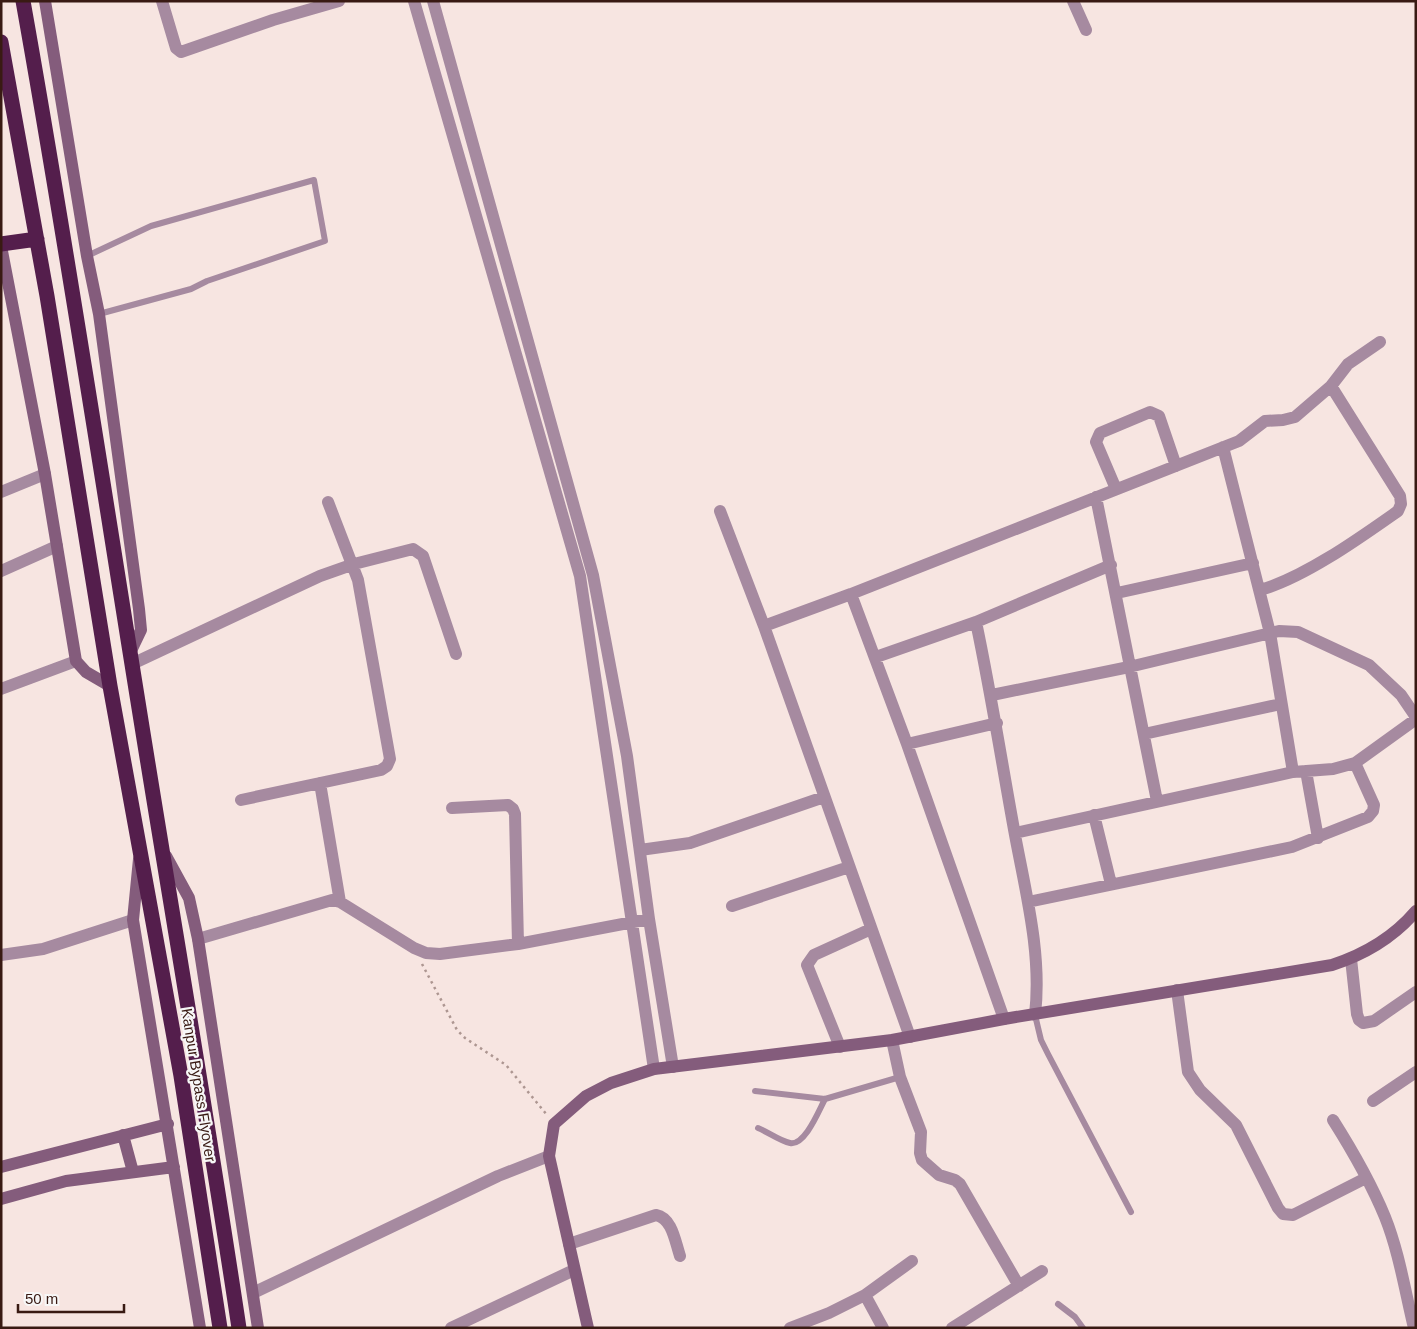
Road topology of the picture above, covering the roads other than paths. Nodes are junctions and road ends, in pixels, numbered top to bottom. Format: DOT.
graph roads {
  1 [pos="23,1"];
  2 [pos="45,1"];
  3 [pos="162,1"];
  4 [pos="338,1"];
  5 [pos="414,1"];
  6 [pos="433,1"];
  7 [pos="1073,1"];
  8 [pos="1086,30"];
  9 [pos="1,42"];
  10 [pos="37,239"];
  11 [pos="1,245"];
  12 [pos="87,256"];
  13 [pos="71,294"];
  14 [pos="47,296"];
  15 [pos="99,314"];
  16 [pos="1380,342"];
  17 [pos="1331,386"];
  18 [pos="1223,448"];
  19 [pos="1176,466"];
  20 [pos="45,474"];
  21 [pos="1116,489"];
  22 [pos="1,492"];
  23 [pos="1096,497"];
  24 [pos="328,502"];
  25 [pos="720,511"];
  26 [pos="57,546"];
  27 [pos="1253,563"];
  28 [pos="354,564"];
  29 [pos="1111,565"];
  30 [pos="1,571"];
  31 [pos="1260,590"];
  32 [pos="1117,593"];
  33 [pos="850,594"];
  34 [pos="976,622"];
  35 [pos="764,626"];
  36 [pos="1270,633"];
  37 [pos="456,654"];
  38 [pos="876,657"];
  39 [pos="131,658"];
  40 [pos="76,661"];
  41 [pos="1129,667"];
  42 [pos="110,686"];
  43 [pos="1,689"];
  44 [pos="992,695"];
  45 [pos="1280,704"];
  46 [pos="1416,718"];
  47 [pos="997,723"];
  48 [pos="1144,734"];
  49 [pos="908,744"];
  50 [pos="1355,763"];
  51 [pos="1306,771"];
  52 [pos="1293,772"];
  53 [pos="320,783"];
  54 [pos="824,797"];
  55 [pos="241,800"];
  56 [pos="1157,801"];
  57 [pos="452,808"];
  58 [pos="1094,815"];
  59 [pos="1015,833"];
  60 [pos="1318,838"];
  61 [pos="139,849"];
  62 [pos="162,849"];
  63 [pos="640,850"];
  64 [pos="849,866"];
  65 [pos="1111,884"];
  66 [pos="340,902"];
  67 [pos="1028,902"];
  68 [pos="732,906"];
  69 [pos="1416,911"];
  70 [pos="649,919"];
  71 [pos="132,920"];
  72 [pos="631,923"];
  73 [pos="871,928"];
  74 [pos="198,939"];
  75 [pos="518,944"];
  76 [pos="1,955"];
  77 [pos="1351,959"];
  78 [pos="1177,990"];
  79 [pos="1416,992"];
  80 [pos="1036,1015"];
  81 [pos="1004,1019"];
  82 [pos="910,1037"];
  83 [pos="892,1040"];
  84 [pos="840,1046"];
  85 [pos="673,1067"];
  86 [pos="654,1069"];
  87 [pos="1416,1072"];
  88 [pos="900,1077"];
  89 [pos="755,1091"];
  90 [pos="825,1099"];
  91 [pos="1373,1101"];
  92 [pos="1332,1120"];
  93 [pos="168,1124"];
  94 [pos="758,1128"];
  95 [pos="123,1135"];
  96 [pos="549,1156"];
  97 [pos="1,1167"];
  98 [pos="174,1167"];
  99 [pos="133,1172"];
  100 [pos="1366,1178"];
  101 [pos="1,1199"];
  102 [pos="1131,1212"];
  103 [pos="569,1244"];
  104 [pos="680,1256"];
  105 [pos="912,1261"];
  106 [pos="574,1270"];
  107 [pos="1042,1271"];
  108 [pos="1019,1286"];
  109 [pos="253,1293"];
  110 [pos="865,1295"];
  111 [pos="1058,1304"];
  112 [pos="792,1327"];
  113 [pos="200,1328"];
  114 [pos="220,1328"];
  115 [pos="239,1328"];
  116 [pos="258,1328"];
  117 [pos="450,1328"];
  118 [pos="588,1328"];
  119 [pos="883,1328"];
  120 [pos="952,1328"];
  121 [pos="1083,1328"];
  122 [pos="1414,1328"];
  1 -- 13 [label="highway, Kanpur Bypass Flyover"];
  2 -- 12 [label="street"];
  3 -- 4 [label="street"];
  5 -- 72 [label="street"];
  6 -- 63 [label="street"];
  7 -- 8 [label="street"];
  9 -- 10 [label="highway, Kanpur Bypass Flyover"];
  10 -- 11 [label="highway"];
  10 -- 14 [label="highway, Kanpur Bypass Flyover"];
  11 -- 20 [label="street"];
  12 -- 15 [label="street"];
  12 -- 15 [label="lane"];
  13 -- 14 [label="highway"];
  13 -- 39 [label="highway, Kanpur Bypass Flyover"];
  14 -- 42 [label="highway, Kanpur Bypass Flyover"];
  15 -- 39 [label="street"];
  16 -- 17 [label="street"];
  17 -- 18 [label="street"];
  17 -- 31 [label="street"];
  18 -- 19 [label="street"];
  18 -- 27 [label="street"];
  19 -- 21 [label="street"];
  19 -- 21 [label="street"];
  20 -- 22 [label="street"];
  20 -- 26 [label="street"];
  21 -- 23 [label="street"];
  23 -- 29 [label="street"];
  23 -- 33 [label="street"];
  24 -- 28 [label="street"];
  25 -- 35 [label="street"];
  26 -- 30 [label="street"];
  26 -- 40 [label="street"];
  27 -- 31 [label="street"];
  27 -- 32 [label="street"];
  28 -- 37 [label="street"];
  28 -- 39 [label="street"];
  28 -- 53 [label="street"];
  29 -- 32 [label="street"];
  29 -- 34 [label="street"];
  31 -- 36 [label="street"];
  32 -- 41 [label="street"];
  33 -- 35 [label="street"];
  33 -- 38 [label="street"];
  34 -- 38 [label="street"];
  34 -- 44 [label="street"];
  35 -- 54 [label="street"];
  36 -- 41 [label="street"];
  36 -- 45 [label="street"];
  36 -- 46 [label="street"];
  38 -- 49 [label="street"];
  39 -- 62 [label="highway, Kanpur Bypass Flyover"];
  40 -- 42 [label="street"];
  40 -- 43 [label="street"];
  41 -- 44 [label="street"];
  41 -- 48 [label="street"];
  42 -- 61 [label="highway, Kanpur Bypass Flyover"];
  44 -- 47 [label="street"];
  45 -- 48 [label="street"];
  45 -- 52 [label="street"];
  46 -- 50 [label="street"];
  47 -- 49 [label="street"];
  47 -- 59 [label="street"];
  48 -- 56 [label="street"];
  49 -- 81 [label="street"];
  50 -- 51 [label="street"];
  50 -- 60 [label="street"];
  51 -- 52 [label="street"];
  51 -- 60 [label="street"];
  52 -- 56 [label="street"];
  53 -- 55 [label="street"];
  53 -- 66 [label="street"];
  54 -- 63 [label="street"];
  54 -- 64 [label="street"];
  56 -- 58 [label="street"];
  57 -- 75 [label="street"];
  58 -- 59 [label="street"];
  58 -- 65 [label="street"];
  59 -- 67 [label="street"];
  60 -- 65 [label="street"];
  61 -- 71 [label="street"];
  61 -- 114 [label="highway, Kanpur Bypass Flyover"];
  62 -- 74 [label="street"];
  62 -- 115 [label="highway, Kanpur Bypass Flyover"];
  63 -- 70 [label="street"];
  64 -- 68 [label="street"];
  64 -- 73 [label="street"];
  65 -- 67 [label="street"];
  66 -- 74 [label="street"];
  66 -- 75 [label="street"];
  67 -- 80 [label="street"];
  69 -- 77 [label="street"];
  70 -- 72 [label="street"];
  70 -- 85 [label="street"];
  71 -- 76 [label="street"];
  71 -- 93 [label="street"];
  72 -- 75 [label="street"];
  72 -- 86 [label="street"];
  73 -- 82 [label="street"];
  73 -- 84 [label="street"];
  74 -- 109 [label="street"];
  77 -- 78 [label="street"];
  77 -- 79 [label="street"];
  78 -- 80 [label="street"];
  78 -- 100 [label="street"];
  80 -- 81 [label="street"];
  80 -- 102 [label="lane"];
  81 -- 82 [label="street"];
  82 -- 83 [label="street"];
  83 -- 84 [label="street"];
  83 -- 88 [label="street"];
  84 -- 85 [label="street"];
  85 -- 86 [label="street"];
  86 -- 96 [label="street"];
  87 -- 91 [label="street"];
  88 -- 90 [label="lane"];
  88 -- 108 [label="street"];
  89 -- 90 [label="lane"];
  90 -- 94 [label="lane"];
  92 -- 100 [label="street"];
  93 -- 95 [label="street"];
  93 -- 98 [label="street"];
  95 -- 97 [label="street"];
  95 -- 99 [label="street"];
  96 -- 103 [label="street"];
  96 -- 109 [label="street"];
  98 -- 99 [label="street"];
  98 -- 113 [label="street"];
  99 -- 101 [label="street"];
  100 -- 122 [label="street"];
  103 -- 104 [label="street"];
  103 -- 106 [label="street"];
  105 -- 110 [label="street"];
  106 -- 117 [label="street"];
  106 -- 118 [label="street"];
  107 -- 108 [label="street"];
  108 -- 120 [label="street"];
  109 -- 116 [label="street"];
  110 -- 112 [label="street"];
  110 -- 119 [label="street"];
  111 -- 121 [label="lane"];
}
